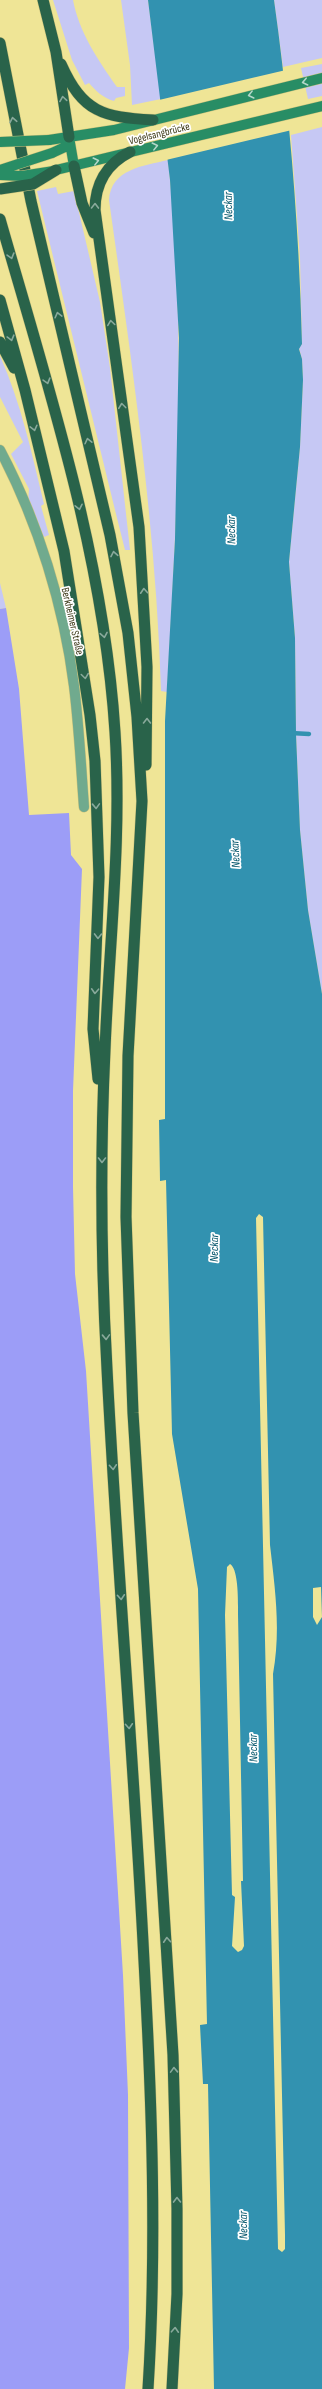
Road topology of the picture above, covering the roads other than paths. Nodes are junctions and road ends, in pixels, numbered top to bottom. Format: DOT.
graph roads {
  1 [pos="43,0"];
  2 [pos="0,44"];
  3 [pos="56,52"];
  4 [pos="322,78"];
  5 [pos="322,106"];
  6 [pos="153,120"];
  7 [pos="69,138"];
  8 [pos="0,142"];
  9 [pos="130,152"];
  10 [pos="117,158"];
  11 [pos="74,166"];
  12 [pos="0,170"];
  13 [pos="56,170"];
  14 [pos="0,176"];
  15 [pos="0,190"];
  16 [pos="0,219"];
  17 [pos="98,245"];
  18 [pos="0,300"];
  19 [pos="0,342"];
  20 [pos="25,390"];
  21 [pos="0,450"];
  22 [pos="142,801"];
  23 [pos="84,807"];
  24 [pos="102,1121"];
  25 [pos="148,2389"];
  26 [pos="172,2389"];
  1 -- 3 [label="highway"];
  22 -- 2 [label="highway, one-way"];
  3 -- 6 [label="highway"];
  7 -- 3 [label="highway, one-way"];
  4 -- 6 [label="main road, Vogelsangbrücke, one-way"];
  9 -- 5 [label="main road, Vogelsangbrücke, one-way"];
  6 -- 7 [label="main road, Vogelsangbrücke"];
  7 -- 8 [label="main road, Vogelsangbrücke, bridge"];
  7 -- 11 [label="main road"];
  7 -- 12 [label="main road, bridge"];
  9 -- 10 [label="highway"];
  11 -- 10 [label="main road, Vogelsangbrücke, one-way"];
  17 -- 10 [label="highway, one-way"];
  11 -- 13 [label="main road, Vogelsangbrücke"];
  11 -- 17 [label="highway"];
  13 -- 14 [label="main road, Vogelsangbrücke, bridge"];
  13 -- 15 [label="highway, bridge"];
  16 -- 24 [label="highway, one-way"];
  22 -- 17 [label="highway, one-way"];
  18 -- 20 [label="highway, one-way"];
  19 -- 20 [label="highway"];
  20 -- 24 [label="highway, one-way"];
  21 -- 23 [label="street, Berkheimer Straße"];
  26 -- 22 [label="highway, one-way"];
  24 -- 25 [label="highway, one-way"];
}
